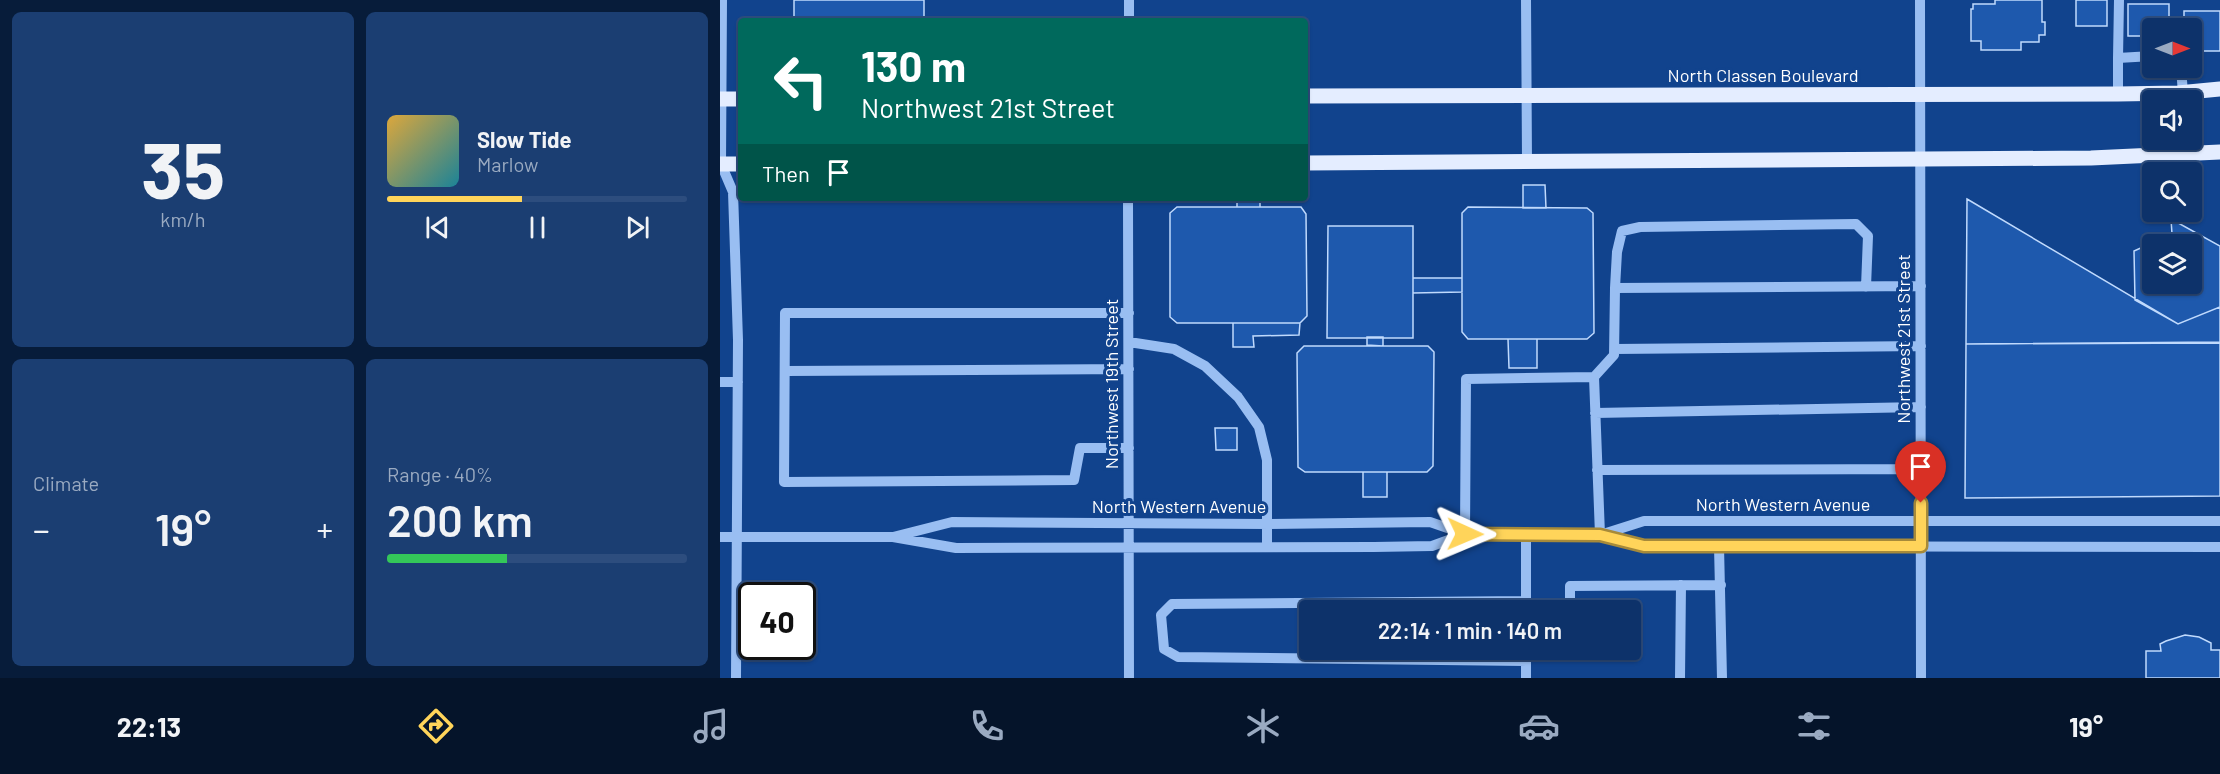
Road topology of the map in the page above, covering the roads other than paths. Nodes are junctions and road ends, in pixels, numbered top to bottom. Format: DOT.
graph roads {
  1 [pos="722,0"];
  2 [pos="1128,0"];
  3 [pos="1526,0"];
  4 [pos="1920,0"];
  5 [pos="2119,0"];
  6 [pos="1129,18"];
  7 [pos="2142,57"];
  8 [pos="2118,58"];
  9 [pos="2220,89"];
  10 [pos="2202,91"];
  11 [pos="2118,94"];
  12 [pos="2142,94"];
  13 [pos="1920,95"];
  14 [pos="1308,96"];
  15 [pos="1526,96"];
  16 [pos="721,99"];
  17 [pos="738,99"];
  18 [pos="2220,152"];
  19 [pos="1921,158"];
  20 [pos="1527,161"];
  21 [pos="1308,163"];
  22 [pos="720,164"];
  23 [pos="738,164"];
  24 [pos="1128,201"];
  25 [pos="1921,286"];
  26 [pos="1866,287"];
  27 [pos="1615,288"];
  28 [pos="1129,313"];
  29 [pos="1129,342"];
  30 [pos="1921,346"];
  31 [pos="1614,349"];
  32 [pos="1129,369"];
  33 [pos="785,371"];
  34 [pos="1594,377"];
  35 [pos="720,382"];
  36 [pos="738,382"];
  37 [pos="1921,407"];
  38 [pos="1595,413"];
  39 [pos="1129,448"];
  40 [pos="1921,469"];
  41 [pos="1597,470"];
  42 [pos="1921,521"];
  43 [pos="2220,521"];
  44 [pos="1129,523"];
  45 [pos="1267,524"];
  46 [pos="1465,534"];
  47 [pos="1526,535"];
  48 [pos="1600,535"];
  49 [pos="720,537"];
  50 [pos="737,537"];
  51 [pos="893,537"];
  52 [pos="1267,546"];
  53 [pos="1719,546"];
  54 [pos="1921,546"];
  55 [pos="1130,547"];
  56 [pos="2220,547"];
  57 [pos="1682,585"];
  58 [pos="1721,585"];
  59 [pos="1526,600"];
  60 [pos="1570,600"];
  61 [pos="1299,605"];
  62 [pos="1299,658"];
  63 [pos="1439,660"];
  64 [pos="1526,661"];
  65 [pos="736,678"];
  66 [pos="1129,678"];
  67 [pos="1526,678"];
  68 [pos="1680,678"];
  69 [pos="1722,678"];
  70 [pos="1921,678"];
  1 -- 16 [label="street"];
  2 -- 6 [label="street"];
  3 -- 15 [label="street"];
  4 -- 13 [label="street, Northwest 21st Street"];
  5 -- 8 [label="street"];
  7 -- 8 [label="street"];
  8 -- 11 [label="street"];
  9 -- 10 [label="main road, North Classen Boulevard"];
  11 -- 12 [label="main road, North Classen Boulevard"];
  11 -- 13 [label="main road, North Classen Boulevard"];
  13 -- 15 [label="main road, North Classen Boulevard"];
  13 -- 19 [label="street, Northwest 21st Street"];
  14 -- 15 [label="main road, North Classen Boulevard"];
  15 -- 20 [label="street"];
  16 -- 17 [label="main road"];
  16 -- 22 [label="street"];
  18 -- 19 [label="main road"];
  19 -- 20 [label="main road"];
  19 -- 25 [label="street, Northwest 21st Street"];
  20 -- 21 [label="main road"];
  22 -- 23 [label="main road"];
  22 -- 36 [label="street"];
  24 -- 28 [label="street, Northwest 19th Street"];
  25 -- 26 [label="street"];
  25 -- 30 [label="street, Northwest 21st Street"];
  26 -- 27 [label="street"];
  26 -- 27 [label="street"];
  27 -- 31 [label="street"];
  28 -- 29 [label="street, Northwest 19th Street"];
  28 -- 33 [label="street"];
  29 -- 32 [label="street, Northwest 19th Street"];
  29 -- 45 [label="street"];
  30 -- 31 [label="street"];
  30 -- 37 [label="street, Northwest 21st Street"];
  31 -- 34 [label="street"];
  32 -- 33 [label="street"];
  32 -- 39 [label="street, Northwest 19th Street"];
  33 -- 39 [label="street"];
  34 -- 38 [label="street"];
  34 -- 46 [label="street"];
  35 -- 36 [label="street"];
  36 -- 50 [label="street"];
  37 -- 38 [label="street"];
  37 -- 40 [label="street, Northwest 21st Street"];
  38 -- 41 [label="street"];
  39 -- 44 [label="street, Northwest 19th Street"];
  40 -- 41 [label="street"];
  40 -- 42 [label="street, Northwest 21st Street"];
  41 -- 48 [label="street"];
  42 -- 43 [label="street, North Western Avenue"];
  42 -- 48 [label="street, North Western Avenue"];
  42 -- 54 [label="street, Northwest 21st Street"];
  44 -- 45 [label="street, North Western Avenue"];
  44 -- 51 [label="street, North Western Avenue"];
  44 -- 55 [label="street, Northwest 19th Street"];
  45 -- 46 [label="street, North Western Avenue"];
  45 -- 52 [label="street"];
  46 -- 47 [label="street, North Western Avenue"];
  46 -- 52 [label="street, North Western Avenue"];
  47 -- 48 [label="street, North Western Avenue"];
  47 -- 59 [label="street"];
  48 -- 53 [label="street, North Western Avenue"];
  49 -- 50 [label="street, North Western Avenue"];
  50 -- 51 [label="street, North Western Avenue"];
  50 -- 65 [label="street"];
  51 -- 55 [label="street, North Western Avenue"];
  52 -- 55 [label="street, North Western Avenue"];
  53 -- 54 [label="street, North Western Avenue"];
  53 -- 58 [label="street"];
  54 -- 56 [label="street, North Western Avenue"];
  54 -- 70 [label="street, Northwest 21st Street"];
  55 -- 66 [label="street, Northwest 19th Street"];
  57 -- 58 [label="street"];
  57 -- 60 [label="street"];
  57 -- 68 [label="street"];
  58 -- 69 [label="street"];
  61 -- 62 [label="street"];
  63 -- 64 [label="street"];
  64 -- 67 [label="street"];
}
